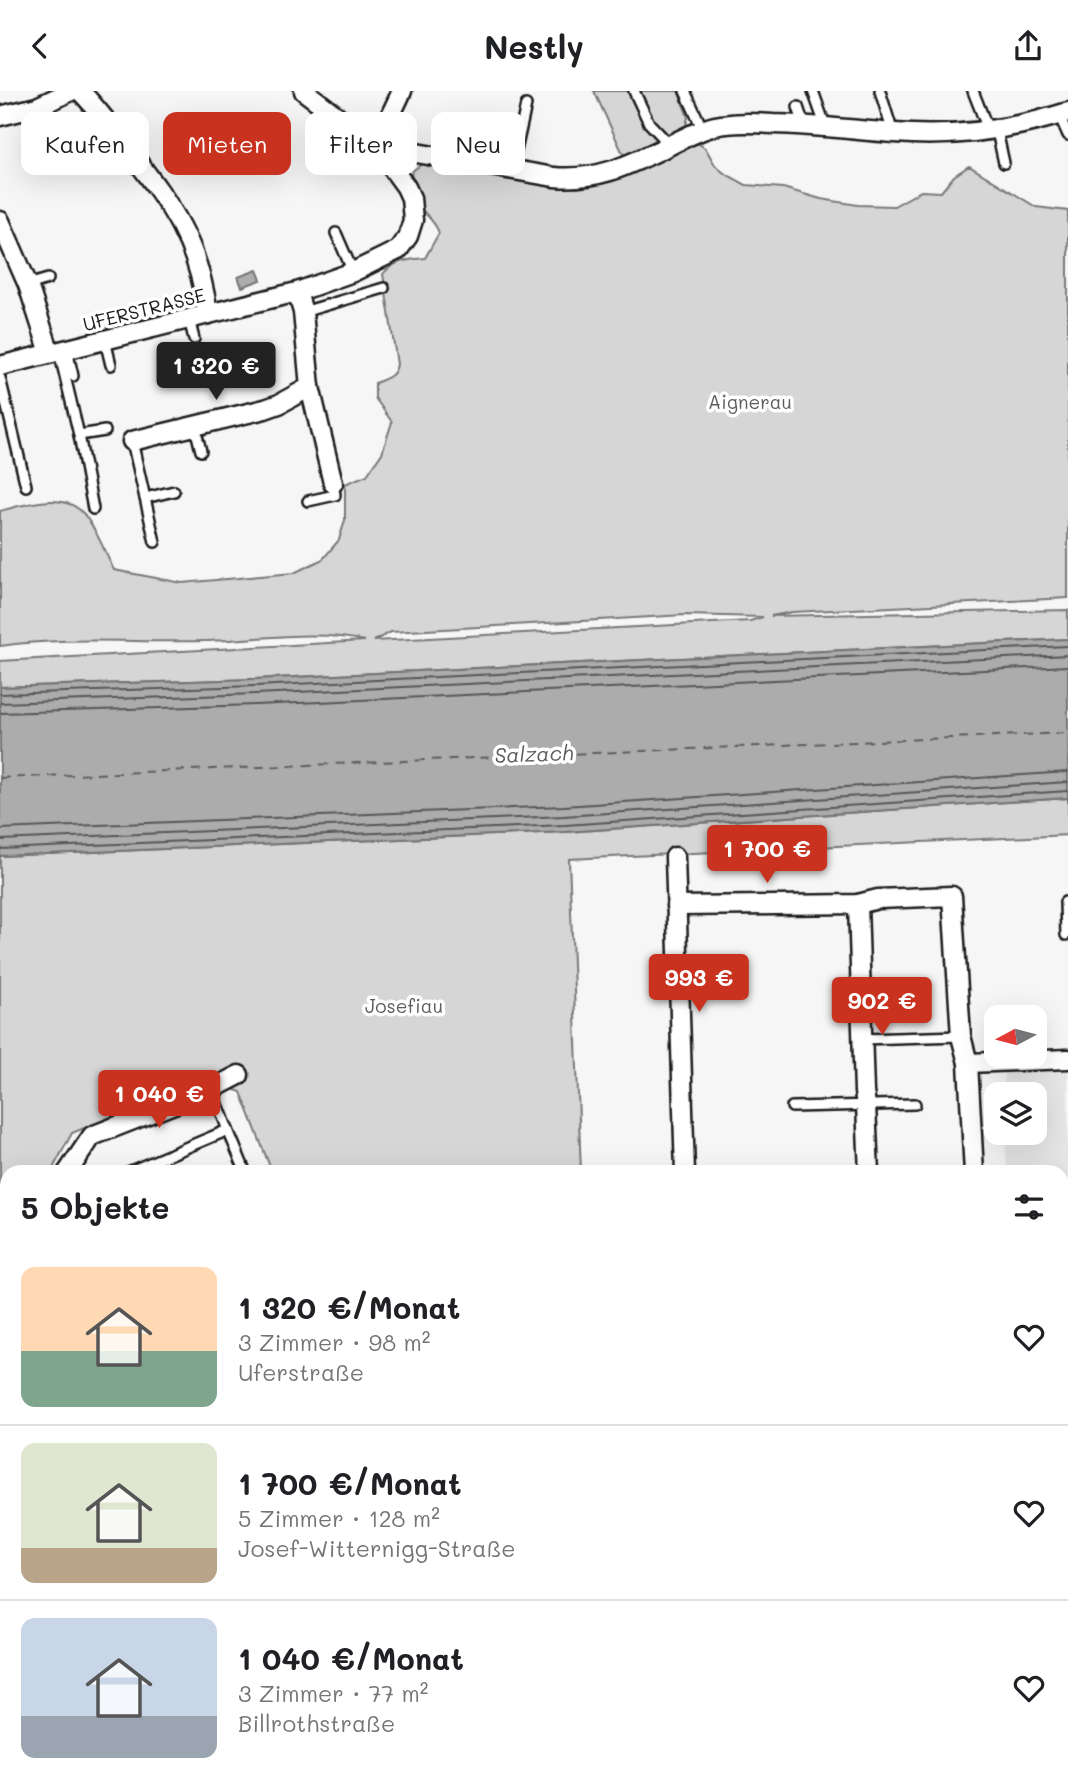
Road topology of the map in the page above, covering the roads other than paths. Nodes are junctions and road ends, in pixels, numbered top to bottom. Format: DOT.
graph roads {
  1 [pos="71,91"];
  2 [pos="80,91"];
  3 [pos="304,91"];
  4 [pos="402,91"];
  5 [pos="634,91"];
  6 [pos="685,91"];
  7 [pos="813,91"];
  8 [pos="880,91"];
  9 [pos="973,91"];
  10 [pos="526,105"];
  11 [pos="798,107"];
  12 [pos="331,112"];
  13 [pos="392,112"];
  14 [pos="524,112"];
  15 [pos="1064,113"];
  16 [pos="0,116"];
  17 [pos="804,125"];
  18 [pos="825,125"];
  19 [pos="703,131"];
  20 [pos="993,131"];
  21 [pos="893,133"];
  22 [pos="1068,135"];
  23 [pos="670,145"];
  24 [pos="431,156"];
  25 [pos="1004,163"];
  26 [pos="525,171"];
  27 [pos="398,175"];
  28 [pos="407,187"];
  29 [pos="2,228"];
  30 [pos="336,233"];
  31 [pos="353,272"];
  32 [pos="48,279"];
  33 [pos="28,285"];
  34 [pos="384,288"];
  35 [pos="297,292"];
  36 [pos="303,312"];
  37 [pos="208,314"];
  38 [pos="189,319"];
  39 [pos="194,339"];
  40 [pos="105,340"];
  41 [pos="58,351"];
  42 [pos="111,365"];
  43 [pos="0,366"];
  44 [pos="73,376"];
  45 [pos="0,378"];
  46 [pos="310,387"];
  47 [pos="195,427"];
  48 [pos="105,431"];
  49 [pos="79,435"];
  50 [pos="132,441"];
  51 [pos="201,451"];
  52 [pos="333,483"];
  53 [pos="26,486"];
  54 [pos="174,491"];
  55 [pos="145,498"];
  56 [pos="308,501"];
  57 [pos="93,509"];
  58 [pos="155,542"];
  59 [pos="675,857"];
  60 [pos="1068,902"];
  61 [pos="858,904"];
  62 [pos="676,905"];
  63 [pos="1066,935"];
  64 [pos="961,1036"];
  65 [pos="862,1039"];
  66 [pos="1068,1059"];
  67 [pos="968,1062"];
  68 [pos="239,1075"];
  69 [pos="212,1089"];
  70 [pos="915,1104"];
  71 [pos="866,1105"];
  72 [pos="792,1107"];
  73 [pos="228,1130"];
  74 [pos="72,1165"];
  75 [pos="145,1165"];
  76 [pos="243,1165"];
  77 [pos="685,1165"];
  78 [pos="869,1165"];
  79 [pos="974,1165"];
  1 -- 16 [label="street"];
  2 -- 37 [label="street"];
  3 -- 12 [label="street"];
  4 -- 13 [label="street"];
  5 -- 23 [label="lane"];
  6 -- 19 [label="lane"];
  7 -- 18 [label="lane"];
  8 -- 21 [label="lane"];
  9 -- 20 [label="lane"];
  10 -- 14 [label="lane"];
  11 -- 17 [label="lane"];
  15 -- 20 [label="street"];
  15 -- 22 [label="lane"];
  17 -- 18 [label="street"];
  17 -- 19 [label="street"];
  18 -- 21 [label="street"];
  19 -- 23 [label="street"];
  20 -- 21 [label="street"];
  20 -- 25 [label="lane"];
  23 -- 26 [label="street"];
  24 -- 28 [label="street"];
  27 -- 28 [label="street, UFERSTRASSE"];
  28 -- 31 [label="street, UFERSTRASSE"];
  29 -- 33 [label="street"];
  30 -- 31 [label="lane"];
  31 -- 35 [label="street, UFERSTRASSE"];
  32 -- 33 [label="lane"];
  33 -- 41 [label="street"];
  34 -- 36 [label="lane"];
  35 -- 36 [label="street"];
  35 -- 37 [label="street, UFERSTRASSE"];
  36 -- 46 [label="street"];
  37 -- 38 [label="street, UFERSTRASSE"];
  38 -- 39 [label="lane"];
  38 -- 40 [label="street, UFERSTRASSE"];
  40 -- 41 [label="street, UFERSTRASSE"];
  40 -- 42 [label="lane"];
  41 -- 43 [label="street, UFERSTRASSE"];
  41 -- 44 [label="lane"];
  41 -- 49 [label="lane"];
  45 -- 53 [label="lane"];
  46 -- 47 [label="street"];
  46 -- 52 [label="street"];
  47 -- 50 [label="street"];
  47 -- 51 [label="lane"];
  48 -- 49 [label="lane"];
  49 -- 57 [label="lane"];
  50 -- 55 [label="lane"];
  52 -- 56 [label="lane"];
  54 -- 55 [label="lane"];
  55 -- 58 [label="lane"];
  59 -- 62 [label="street"];
  60 -- 63 [label="lane"];
  61 -- 62 [label="street"];
  61 -- 64 [label="street"];
  61 -- 65 [label="street"];
  62 -- 77 [label="street"];
  64 -- 65 [label="lane"];
  64 -- 67 [label="street"];
  65 -- 71 [label="street"];
  66 -- 67 [label="street"];
  67 -- 79 [label="street"];
  68 -- 69 [label="street"];
  69 -- 73 [label="lane"];
  69 -- 74 [label="street"];
  70 -- 71 [label="lane"];
  71 -- 72 [label="lane"];
  71 -- 78 [label="street"];
  73 -- 75 [label="lane"];
  73 -- 76 [label="lane"];
}
